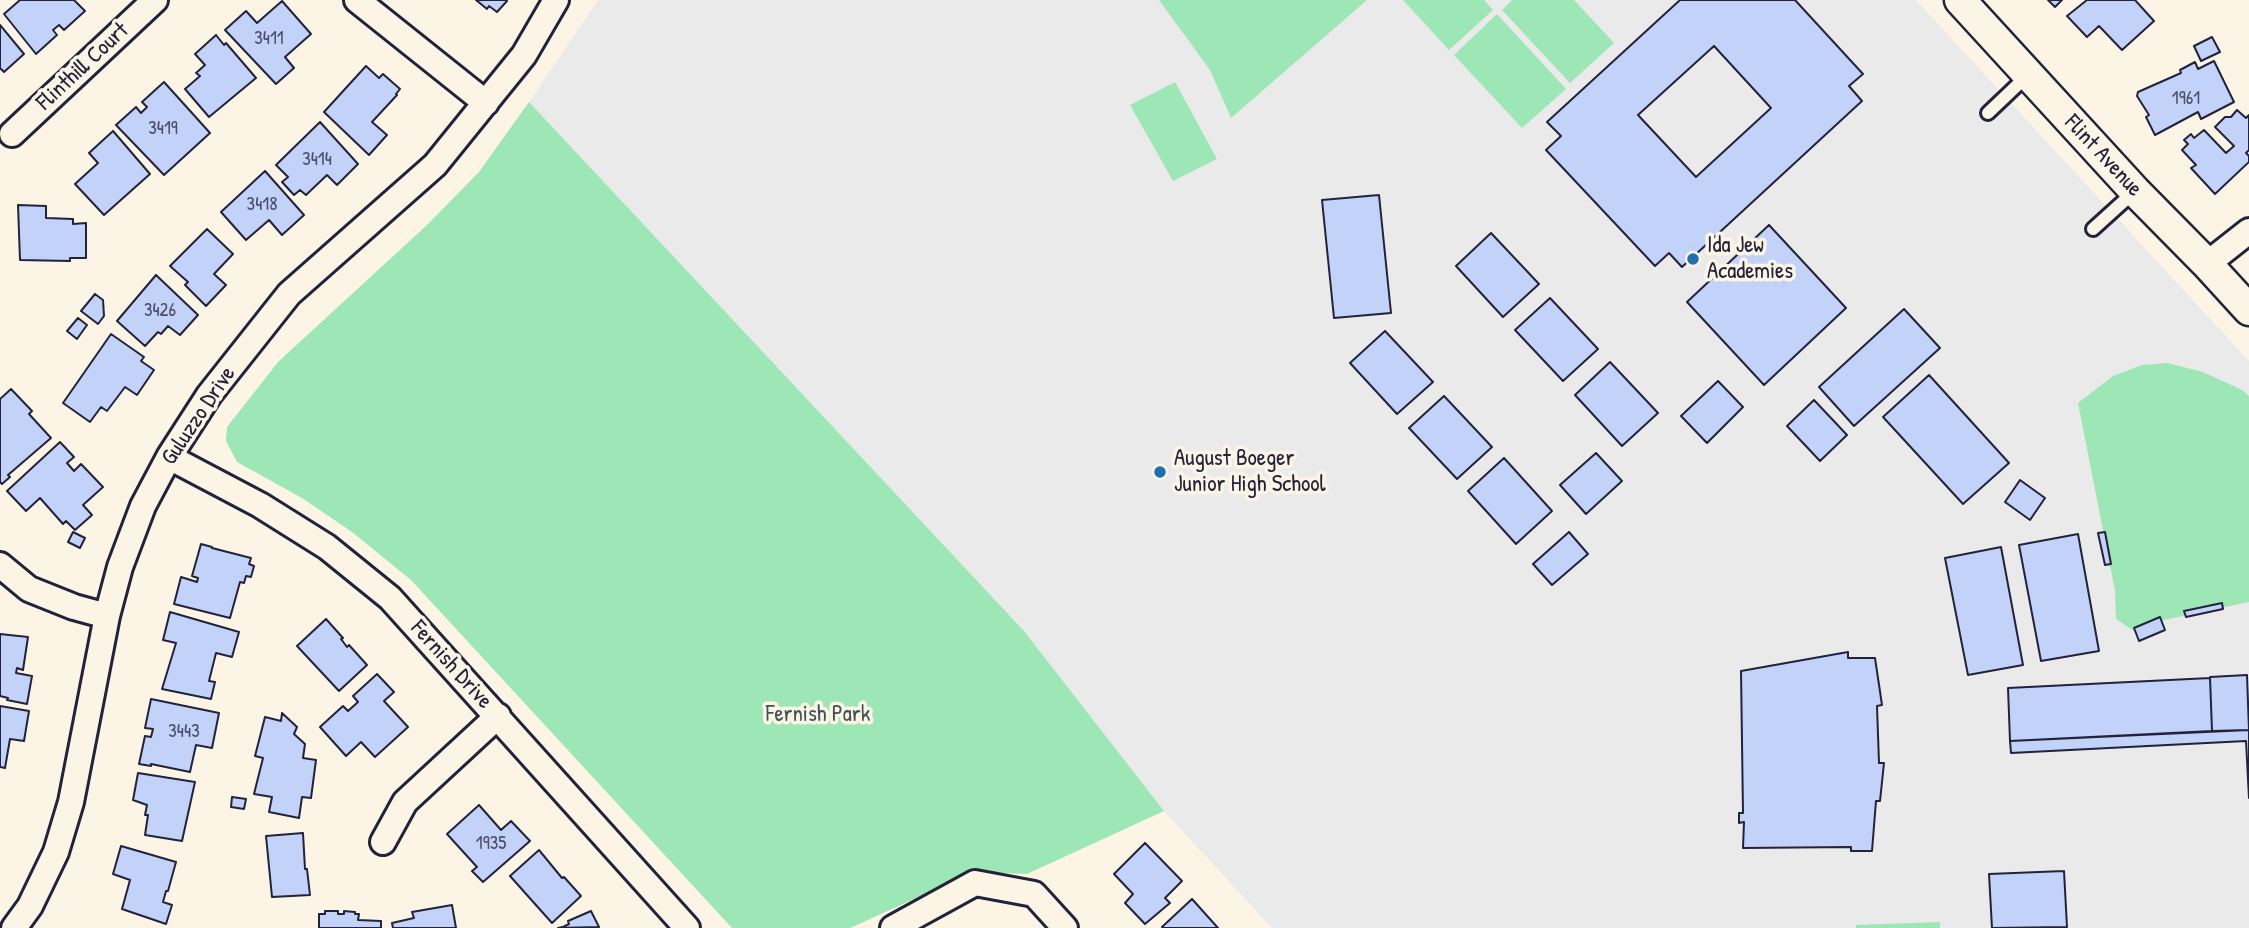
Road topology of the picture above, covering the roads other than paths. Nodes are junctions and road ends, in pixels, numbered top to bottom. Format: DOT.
graph roads {
  1 [pos="155,0"];
  2 [pos="357,0"];
  3 [pos="556,0"];
  4 [pos="1960,0"];
  5 [pos="2029,75"];
  6 [pos="486,103"];
  7 [pos="1988,113"];
  8 [pos="12,134"];
  9 [pos="2135,191"];
  10 [pos="2093,229"];
  11 [pos="2249,231"];
  12 [pos="2207,264"];
  13 [pos="2249,310"];
  14 [pos="169,457"];
  15 [pos="0,565"];
  16 [pos="107,616"];
  17 [pos="498,716"];
  18 [pos="383,842"];
  19 [pos="14,928"];
  20 [pos="687,928"];
  21 [pos="893,928"];
  22 [pos="1065,928"];
  1 -- 8 [label="street, Flinthill Court"];
  2 -- 6 [label="street"];
  3 -- 6 [label="street, Guluzzo Drive"];
  4 -- 5 [label="street, Flint Avenue"];
  5 -- 7 [label="lane"];
  5 -- 9 [label="street, Flint Avenue"];
  6 -- 14 [label="street, Guluzzo Drive"];
  9 -- 10 [label="lane"];
  9 -- 12 [label="street, Flint Avenue"];
  11 -- 12 [label="street"];
  12 -- 13 [label="street, Flint Avenue"];
  14 -- 16 [label="street, Guluzzo Drive"];
  14 -- 17 [label="street, Fernish Drive"];
  15 -- 16 [label="street"];
  16 -- 19 [label="street, Guluzzo Drive"];
  17 -- 18 [label="street"];
  17 -- 20 [label="street, Fernish Drive"];
  21 -- 22 [label="street"];
}
